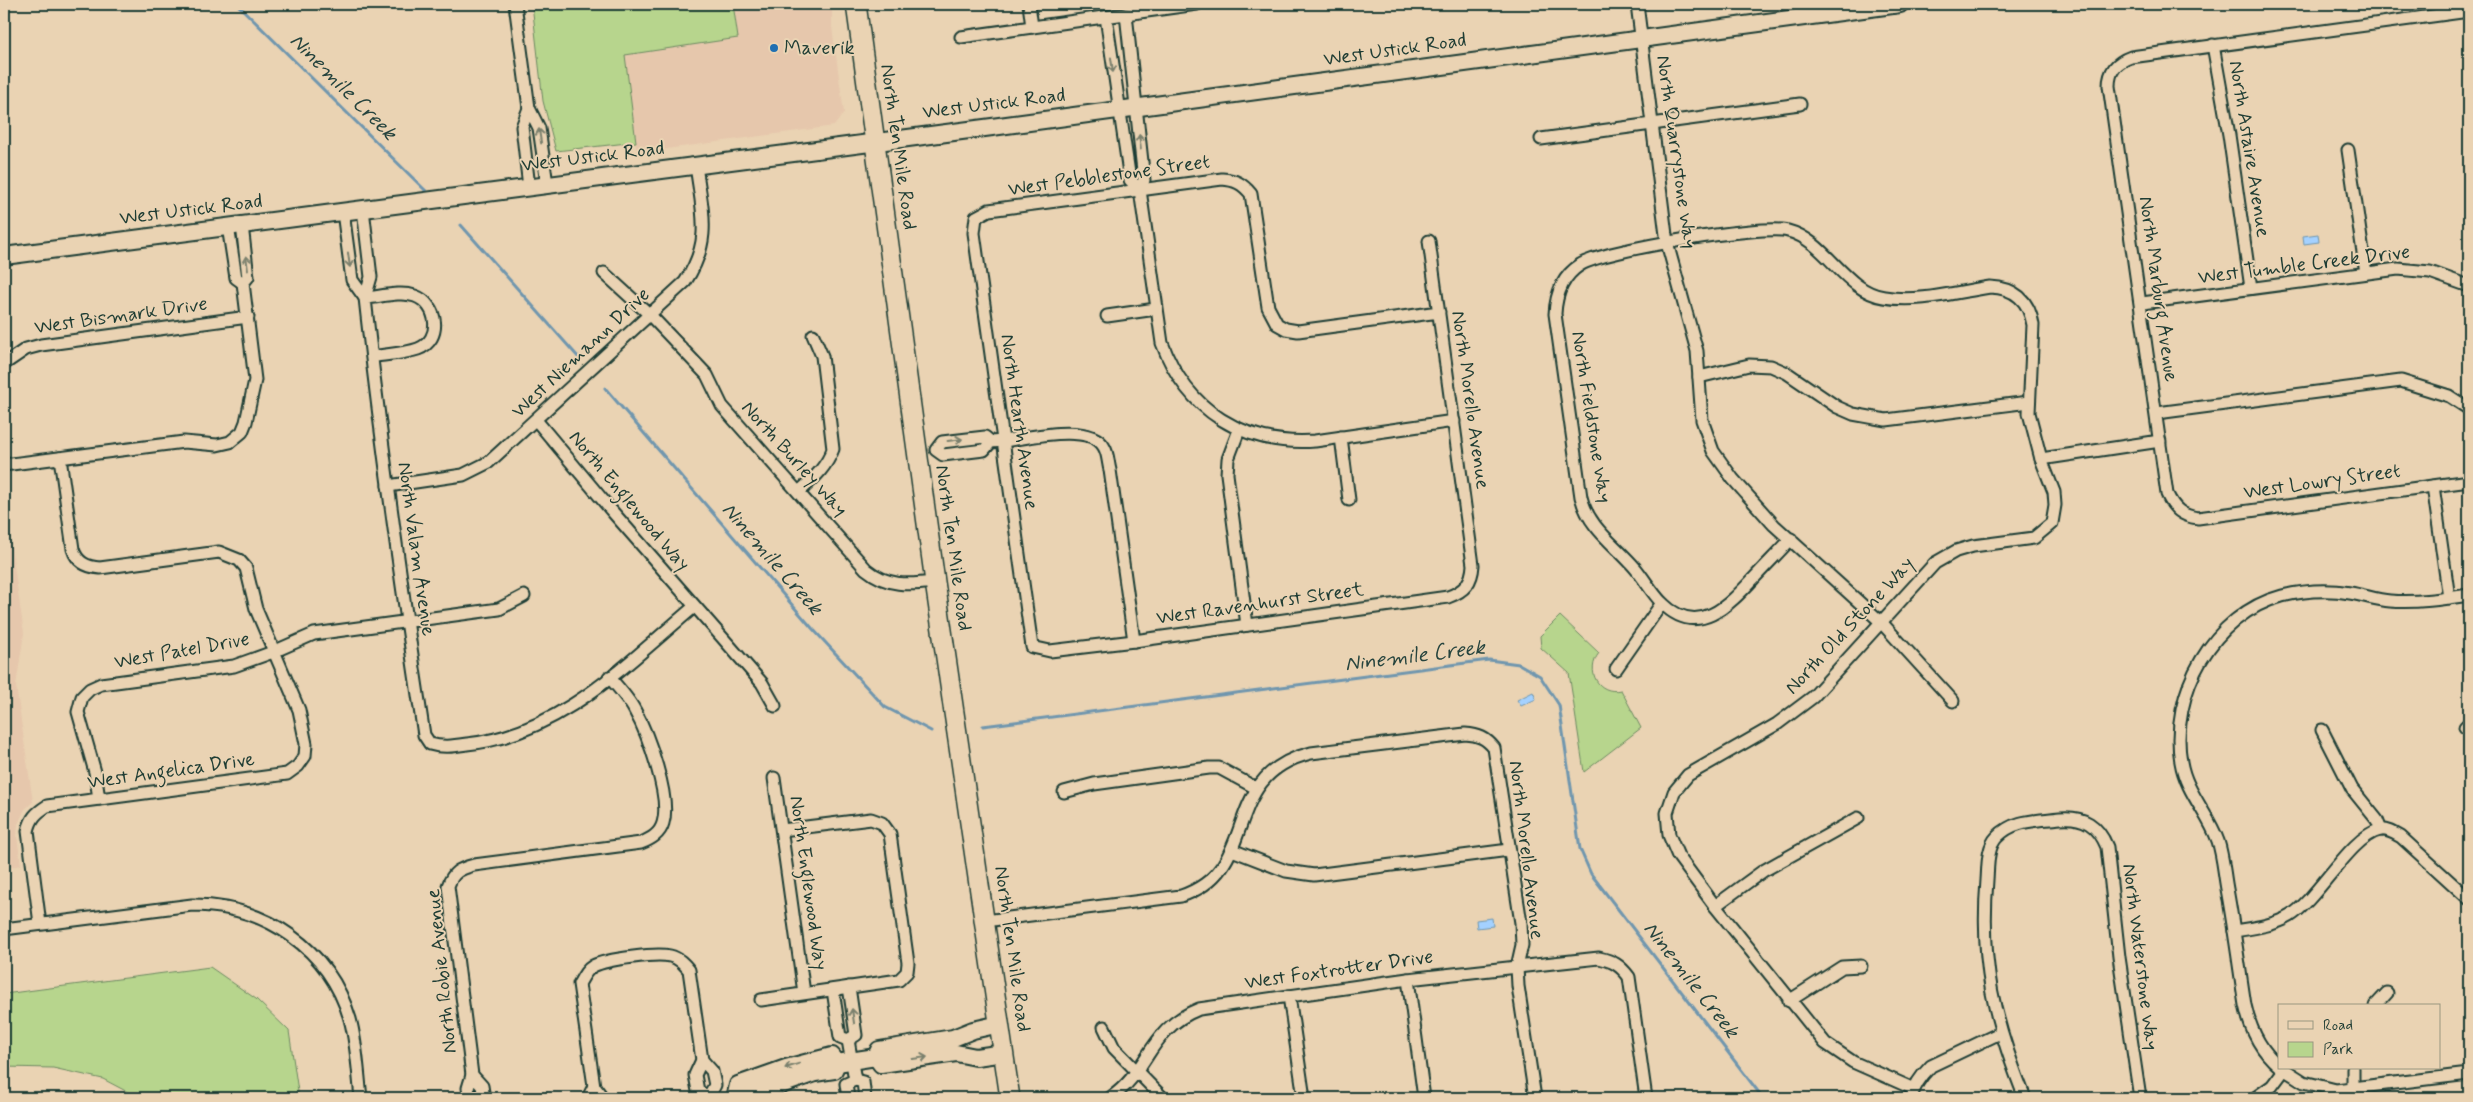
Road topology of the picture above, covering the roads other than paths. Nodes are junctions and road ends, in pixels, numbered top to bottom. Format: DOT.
graph roads {
  1 [pos="515,4"];
  2 [pos="856,4"];
  3 [pos="1029,4"];
  4 [pos="1197,4"];
  5 [pos="1637,4"];
  6 [pos="1900,4"];
  7 [pos="1863,6"];
  8 [pos="1839,8"];
  9 [pos="2469,11"];
  10 [pos="1126,14"];
  11 [pos="1106,17"];
  12 [pos="1032,27"];
  13 [pos="961,37"];
  14 [pos="1642,38"];
  15 [pos="2213,45"];
  16 [pos="1800,104"];
  17 [pos="1136,106"];
  18 [pos="528,108"];
  19 [pos="1118,109"];
  20 [pos="1654,124"];
  21 [pos="1541,139"];
  22 [pos="874,141"];
  23 [pos="2348,150"];
  24 [pos="696,165"];
  25 [pos="547,184"];
  26 [pos="529,187"];
  27 [pos="1140,190"];
  28 [pos="363,210"];
  29 [pos="989,210"];
  30 [pos="342,212"];
  31 [pos="235,225"];
  32 [pos="1429,241"];
  33 [pos="1667,243"];
  34 [pos="4,256"];
  35 [pos="604,273"];
  36 [pos="2366,273"];
  37 [pos="2469,286"];
  38 [pos="2251,288"];
  39 [pos="2013,292"];
  40 [pos="365,298"];
  41 [pos="2142,303"];
  42 [pos="1156,309"];
  43 [pos="1439,312"];
  44 [pos="650,315"];
  45 [pos="1106,316"];
  46 [pos="248,317"];
  47 [pos="813,335"];
  48 [pos="372,357"];
  49 [pos="4,364"];
  50 [pos="1699,377"];
  51 [pos="2029,402"];
  52 [pos="2469,409"];
  53 [pos="2157,413"];
  54 [pos="536,420"];
  55 [pos="1454,421"];
  56 [pos="1239,430"];
  57 [pos="1341,437"];
  58 [pos="997,441"];
  59 [pos="2160,441"];
  60 [pos="917,454"];
  61 [pos="60,458"];
  62 [pos="2041,458"];
  63 [pos="4,465"];
  64 [pos="2469,481"];
  65 [pos="388,486"];
  66 [pos="2433,486"];
  67 [pos="799,492"];
  68 [pos="1349,500"];
  69 [pos="2180,513"];
  70 [pos="1791,540"];
  71 [pos="1473,565"];
  72 [pos="935,582"];
  73 [pos="2469,595"];
  74 [pos="524,596"];
  75 [pos="2449,598"];
  76 [pos="1662,603"];
  77 [pos="694,607"];
  78 [pos="407,622"];
  79 [pos="1881,622"];
  80 [pos="1247,625"];
  81 [pos="1134,641"];
  82 [pos="1032,647"];
  83 [pos="273,652"];
  84 [pos="1616,669"];
  85 [pos="609,678"];
  86 [pos="1953,702"];
  87 [pos="775,706"];
  88 [pos="2322,730"];
  89 [pos="774,778"];
  90 [pos="1256,788"];
  91 [pos="1064,792"];
  92 [pos="99,800"];
  93 [pos="1858,818"];
  94 [pos="782,830"];
  95 [pos="2381,830"];
  96 [pos="1232,850"];
  97 [pos="1509,850"];
  98 [pos="2469,899"];
  99 [pos="1715,906"];
  100 [pos="985,921"];
  101 [pos="40,924"];
  102 [pos="4,929"];
  103 [pos="2234,931"];
  104 [pos="1861,966"];
  105 [pos="1517,967"];
  106 [pos="1408,980"];
  107 [pos="849,987"];
  108 [pos="833,990"];
  109 [pos="804,993"];
  110 [pos="2387,993"];
  111 [pos="1289,996"];
  112 [pos="761,1000"];
  113 [pos="1789,1001"];
  114 [pos="2377,1004"];
  115 [pos="1000,1024"];
  116 [pos="1104,1027"];
  117 [pos="2000,1033"];
  118 [pos="848,1040"];
  119 [pos="1004,1053"];
  120 [pos="876,1056"];
  121 [pos="702,1060"];
  122 [pos="844,1061"];
  123 [pos="2278,1064"];
  124 [pos="2281,1070"];
  125 [pos="2286,1070"];
  126 [pos="2353,1070"];
  127 [pos="1136,1072"];
  128 [pos="472,1074"];
  129 [pos="2469,1074"];
  130 [pos="855,1080"];
  131 [pos="594,1086"];
  132 [pos="2353,1089"];
  133 [pos="1913,1094"];
  134 [pos="728,1097"];
  135 [pos="361,1098"];
  136 [pos="470,1098"];
  137 [pos="484,1098"];
  138 [pos="588,1098"];
  139 [pos="603,1098"];
  140 [pos="848,1098"];
  141 [pos="865,1098"];
  142 [pos="1010,1098"];
  143 [pos="1110,1098"];
  144 [pos="1163,1098"];
  145 [pos="1304,1098"];
  146 [pos="1424,1098"];
  147 [pos="1535,1098"];
  148 [pos="1646,1098"];
  149 [pos="2024,1098"];
  150 [pos="2140,1098"];
  151 [pos="2255,1098"];
  1 -- 18 [label="street"];
  2 -- 22 [label="main road, North Ten Mile Road"];
  3 -- 12 [label="street"];
  4 -- 10 [label="street"];
  5 -- 14 [label="street, North Quarrystone Way"];
  6 -- 7 [label="main road, West Ustick Road"];
  7 -- 8 [label="main road, West Ustick Road"];
  8 -- 14 [label="main road, West Ustick Road"];
  9 -- 15 [label="street"];
  10 -- 11 [label="street"];
  10 -- 17 [label="street"];
  11 -- 12 [label="street"];
  11 -- 19 [label="street, one-way"];
  12 -- 13 [label="street"];
  14 -- 17 [label="main road, West Ustick Road"];
  14 -- 20 [label="street, North Quarrystone Way"];
  15 -- 38 [label="street, North Astaire Avenue"];
  15 -- 41 [label="street, North Marburg Avenue"];
  16 -- 20 [label="street"];
  17 -- 19 [label="main road, West Ustick Road"];
  27 -- 17 [label="street, one-way"];
  25 -- 18 [label="street, one-way"];
  18 -- 26 [label="street"];
  19 -- 22 [label="main road, West Ustick Road"];
  19 -- 27 [label="street"];
  20 -- 21 [label="street"];
  20 -- 33 [label="street, North Quarrystone Way"];
  22 -- 24 [label="main road, West Ustick Road"];
  22 -- 60 [label="main road, North Ten Mile Road"];
  23 -- 36 [label="street"];
  24 -- 25 [label="main road, West Ustick Road"];
  24 -- 44 [label="street, West Niemann Drive"];
  25 -- 26 [label="main road, West Ustick Road"];
  26 -- 28 [label="main road, West Ustick Road"];
  27 -- 29 [label="street, West Pebblestone Street"];
  27 -- 42 [label="street"];
  27 -- 43 [label="street, West Pebblestone Street"];
  28 -- 30 [label="main road, West Ustick Road"];
  28 -- 40 [label="street, North Valam Avenue"];
  29 -- 58 [label="street, North Hearth Avenue"];
  30 -- 31 [label="main road, West Ustick Road"];
  30 -- 40 [label="street, North Valam Avenue, one-way"];
  31 -- 34 [label="main road, West Ustick Road"];
  31 -- 46 [label="street"];
  32 -- 43 [label="street, North Morello Avenue"];
  33 -- 39 [label="street, North Fieldstone Way"];
  33 -- 50 [label="street, North Quarrystone Way"];
  33 -- 76 [label="street, North Fieldstone Way"];
  35 -- 44 [label="street, North Burley Way"];
  36 -- 37 [label="street, West Tumble Creek Drive"];
  36 -- 38 [label="street, West Tumble Creek Drive"];
  38 -- 41 [label="street, West Tumble Creek Drive"];
  39 -- 51 [label="street, North Old Stone Way"];
  40 -- 48 [label="street, North Valam Avenue"];
  40 -- 48 [label="street"];
  41 -- 53 [label="street, North Marburg Avenue"];
  42 -- 45 [label="street"];
  42 -- 56 [label="street"];
  43 -- 55 [label="street, North Morello Avenue"];
  44 -- 54 [label="street, West Niemann Drive"];
  44 -- 67 [label="street, North Burley Way"];
  46 -- 49 [label="street, West Bismark Drive"];
  46 -- 61 [label="street"];
  47 -- 67 [label="street"];
  48 -- 65 [label="street, North Valam Avenue"];
  50 -- 51 [label="street"];
  50 -- 70 [label="street, North Quarrystone Way"];
  51 -- 62 [label="street, North Old Stone Way"];
  52 -- 53 [label="street"];
  53 -- 59 [label="street, North Marburg Avenue"];
  54 -- 65 [label="street, West Niemann Drive"];
  54 -- 77 [label="street, North Englewood Way"];
  55 -- 57 [label="street"];
  55 -- 71 [label="street, North Morello Avenue"];
  56 -- 57 [label="street"];
  56 -- 80 [label="street"];
  57 -- 68 [label="street"];
  58 -- 60 [label="street"];
  58 -- 81 [label="street"];
  58 -- 82 [label="street, North Hearth Avenue"];
  59 -- 62 [label="street"];
  59 -- 69 [label="street, North Marburg Avenue"];
  60 -- 72 [label="main road, North Ten Mile Road"];
  61 -- 63 [label="street"];
  61 -- 83 [label="street"];
  62 -- 79 [label="street, North Old Stone Way"];
  64 -- 66 [label="street, West Lowry Street"];
  65 -- 78 [label="street, North Valam Avenue"];
  66 -- 69 [label="street, West Lowry Street"];
  66 -- 75 [label="street"];
  67 -- 72 [label="street, North Burley Way"];
  70 -- 76 [label="street, North Fieldstone Way"];
  70 -- 79 [label="street, North Quarrystone Way"];
  71 -- 80 [label="street, West Ravenhurst Street"];
  72 -- 100 [label="main road, North Ten Mile Road"];
  73 -- 75 [label="street"];
  74 -- 78 [label="street, West Patel Drive"];
  75 -- 103 [label="street"];
  76 -- 84 [label="street"];
  77 -- 85 [label="street"];
  77 -- 87 [label="street, North Englewood Way"];
  78 -- 83 [label="street, West Patel Drive"];
  78 -- 85 [label="street, North Valam Avenue"];
  79 -- 86 [label="street, North Quarrystone Way"];
  79 -- 99 [label="street, North Old Stone Way"];
  80 -- 81 [label="street, West Ravenhurst Street"];
  81 -- 82 [label="street, West Ravenhurst Street"];
  83 -- 92 [label="street, West Patel Drive"];
  83 -- 92 [label="street, West Angelica Drive"];
  85 -- 128 [label="street, North Robie Avenue"];
  88 -- 95 [label="street"];
  89 -- 94 [label="street, North Englewood Way"];
  90 -- 91 [label="street"];
  90 -- 96 [label="street"];
  90 -- 97 [label="street, North Morello Avenue"];
  92 -- 101 [label="street, West Angelica Drive"];
  93 -- 99 [label="street"];
  94 -- 107 [label="street"];
  94 -- 109 [label="street, North Englewood Way"];
  95 -- 98 [label="street"];
  95 -- 103 [label="street"];
  96 -- 97 [label="street"];
  96 -- 100 [label="street"];
  97 -- 105 [label="street, North Morello Avenue"];
  99 -- 113 [label="street, North Old Stone Way"];
  100 -- 115 [label="main road, North Ten Mile Road"];
  101 -- 102 [label="street"];
  101 -- 135 [label="street"];
  103 -- 123 [label="street"];
  104 -- 113 [label="street"];
  105 -- 106 [label="street, West Foxtrotter Drive"];
  105 -- 147 [label="street, North Morello Avenue"];
  105 -- 148 [label="street, West Foxtrotter Drive"];
  106 -- 111 [label="street, West Foxtrotter Drive"];
  106 -- 146 [label="street"];
  107 -- 108 [label="street"];
  118 -- 107 [label="street, one-way"];
  108 -- 109 [label="street"];
  108 -- 118 [label="street"];
  109 -- 112 [label="street"];
  110 -- 114 [label="street"];
  111 -- 127 [label="street, West Foxtrotter Drive"];
  111 -- 145 [label="street"];
  113 -- 133 [label="street, North Old Stone Way"];
  115 -- 119 [label="main road, North Ten Mile Road"];
  115 -- 120 [label="main road"];
  116 -- 127 [label="street"];
  117 -- 133 [label="street"];
  117 -- 149 [label="street"];
  117 -- 150 [label="street, North Waterstone Way"];
  118 -- 122 [label="street"];
  120 -- 119 [label="main road, one-way"];
  119 -- 142 [label="main road, North Ten Mile Road"];
  120 -- 122 [label="main road"];
  121 -- 131 [label="street"];
  121 -- 134 [label="street"];
  121 -- 134 [label="street"];
  122 -- 130 [label="street"];
  122 -- 134 [label="main road"];
  124 -- 151 [label="street"];
  125 -- 132 [label="street"];
  126 -- 132 [label="street"];
  127 -- 143 [label="street, West Foxtrotter Drive"];
  127 -- 144 [label="street"];
  128 -- 136 [label="street, North Robie Avenue"];
  128 -- 137 [label="street, North Robie Avenue"];
  129 -- 132 [label="street"];
  130 -- 140 [label="street"];
  130 -- 141 [label="street"];
  131 -- 138 [label="street"];
  131 -- 139 [label="street"];
}
